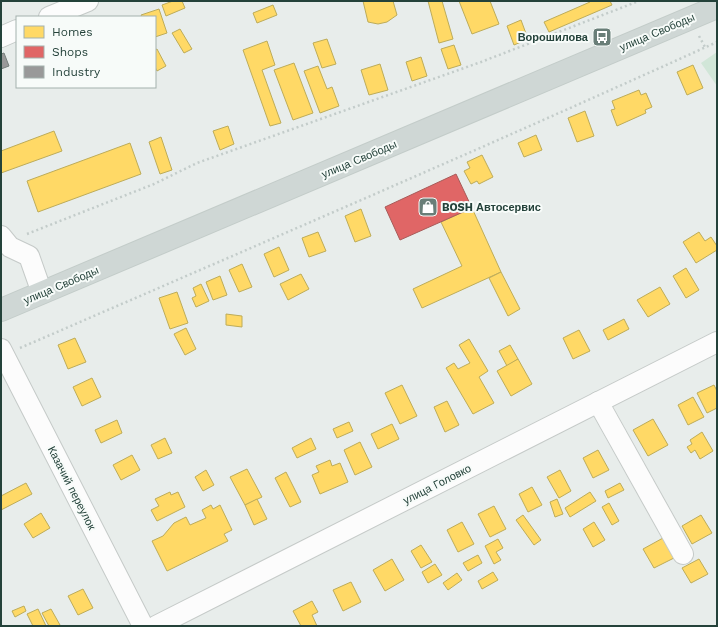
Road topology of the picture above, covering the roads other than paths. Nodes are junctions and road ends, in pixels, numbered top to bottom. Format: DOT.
graph roads {
  1 [pos="88,1"];
  2 [pos="714,8"];
  3 [pos="51,16"];
  4 [pos="16,30"];
  5 [pos="1,37"];
  6 [pos="5,242"];
  7 [pos="42,293"];
  8 [pos="1,310"];
  9 [pos="717,342"];
  10 [pos="2,352"];
  11 [pos="598,402"];
  12 [pos="683,554"];
  13 [pos="143,626"];
  14 [pos="156,626"];
  1 -- 3 [label="street"];
  2 -- 7 [label="main road, улица Свободы"];
  4 -- 5 [label="street"];
  6 -- 7 [label="street"];
  7 -- 8 [label="main road, улица Свободы"];
  9 -- 11 [label="street, улица Головко"];
  10 -- 13 [label="street, Казачий переулок"];
  11 -- 12 [label="street"];
  11 -- 14 [label="street, улица Головко"];
}
